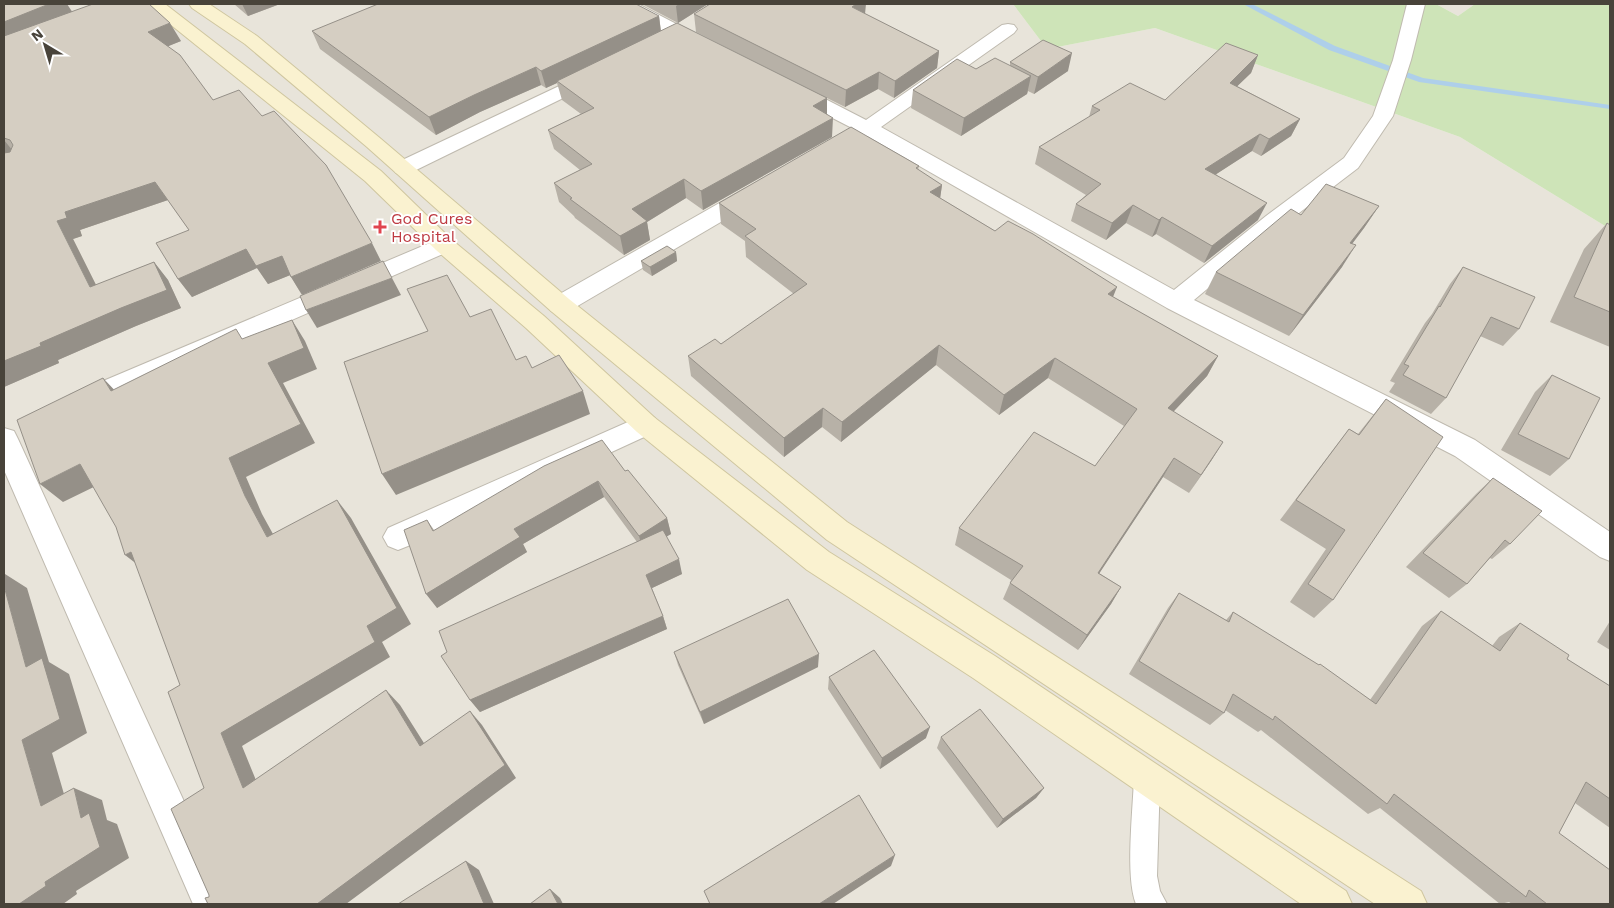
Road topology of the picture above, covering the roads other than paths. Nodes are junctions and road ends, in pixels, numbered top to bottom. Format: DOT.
graph roads {
  1 [pos="154,4"];
  2 [pos="198,4"];
  3 [pos="625,4"];
  4 [pos="1416,4"];
  5 [pos="686,29"];
  6 [pos="1008,29"];
  7 [pos="661,42"];
  8 [pos="713,51"];
  9 [pos="608,68"];
  10 [pos="773,81"];
  11 [pos="867,128"];
  12 [pos="807,163"];
  13 [pos="403,168"];
  14 [pos="773,182"];
  15 [pos="444,245"];
  16 [pos="1176,302"];
  17 [pos="560,305"];
  18 [pos="59,410"];
  19 [pos="646,425"];
  20 [pos="10,433"];
  21 [pos="398,537"];
  22 [pos="1610,548"];
  23 [pos="1146,778"];
  24 [pos="212,904"];
  25 [pos="1153,904"];
  26 [pos="1333,904"];
  27 [pos="1408,904"];
  1 -- 15 [label="main road"];
  2 -- 13 [label="main road"];
  3 -- 5 [label="street"];
  4 -- 16 [label="street"];
  5 -- 7 [label="street"];
  5 -- 8 [label="street"];
  6 -- 11 [label="street"];
  9 -- 13 [label="street"];
  10 -- 11 [label="street"];
  11 -- 12 [label="street"];
  11 -- 16 [label="street"];
  13 -- 17 [label="main road"];
  14 -- 17 [label="street"];
  15 -- 18 [label="street"];
  15 -- 19 [label="main road"];
  16 -- 22 [label="street"];
  17 -- 27 [label="main road"];
  19 -- 21 [label="street"];
  19 -- 23 [label="main road"];
  20 -- 24 [label="street"];
  23 -- 25 [label="lane"];
  23 -- 26 [label="main road"];
}
